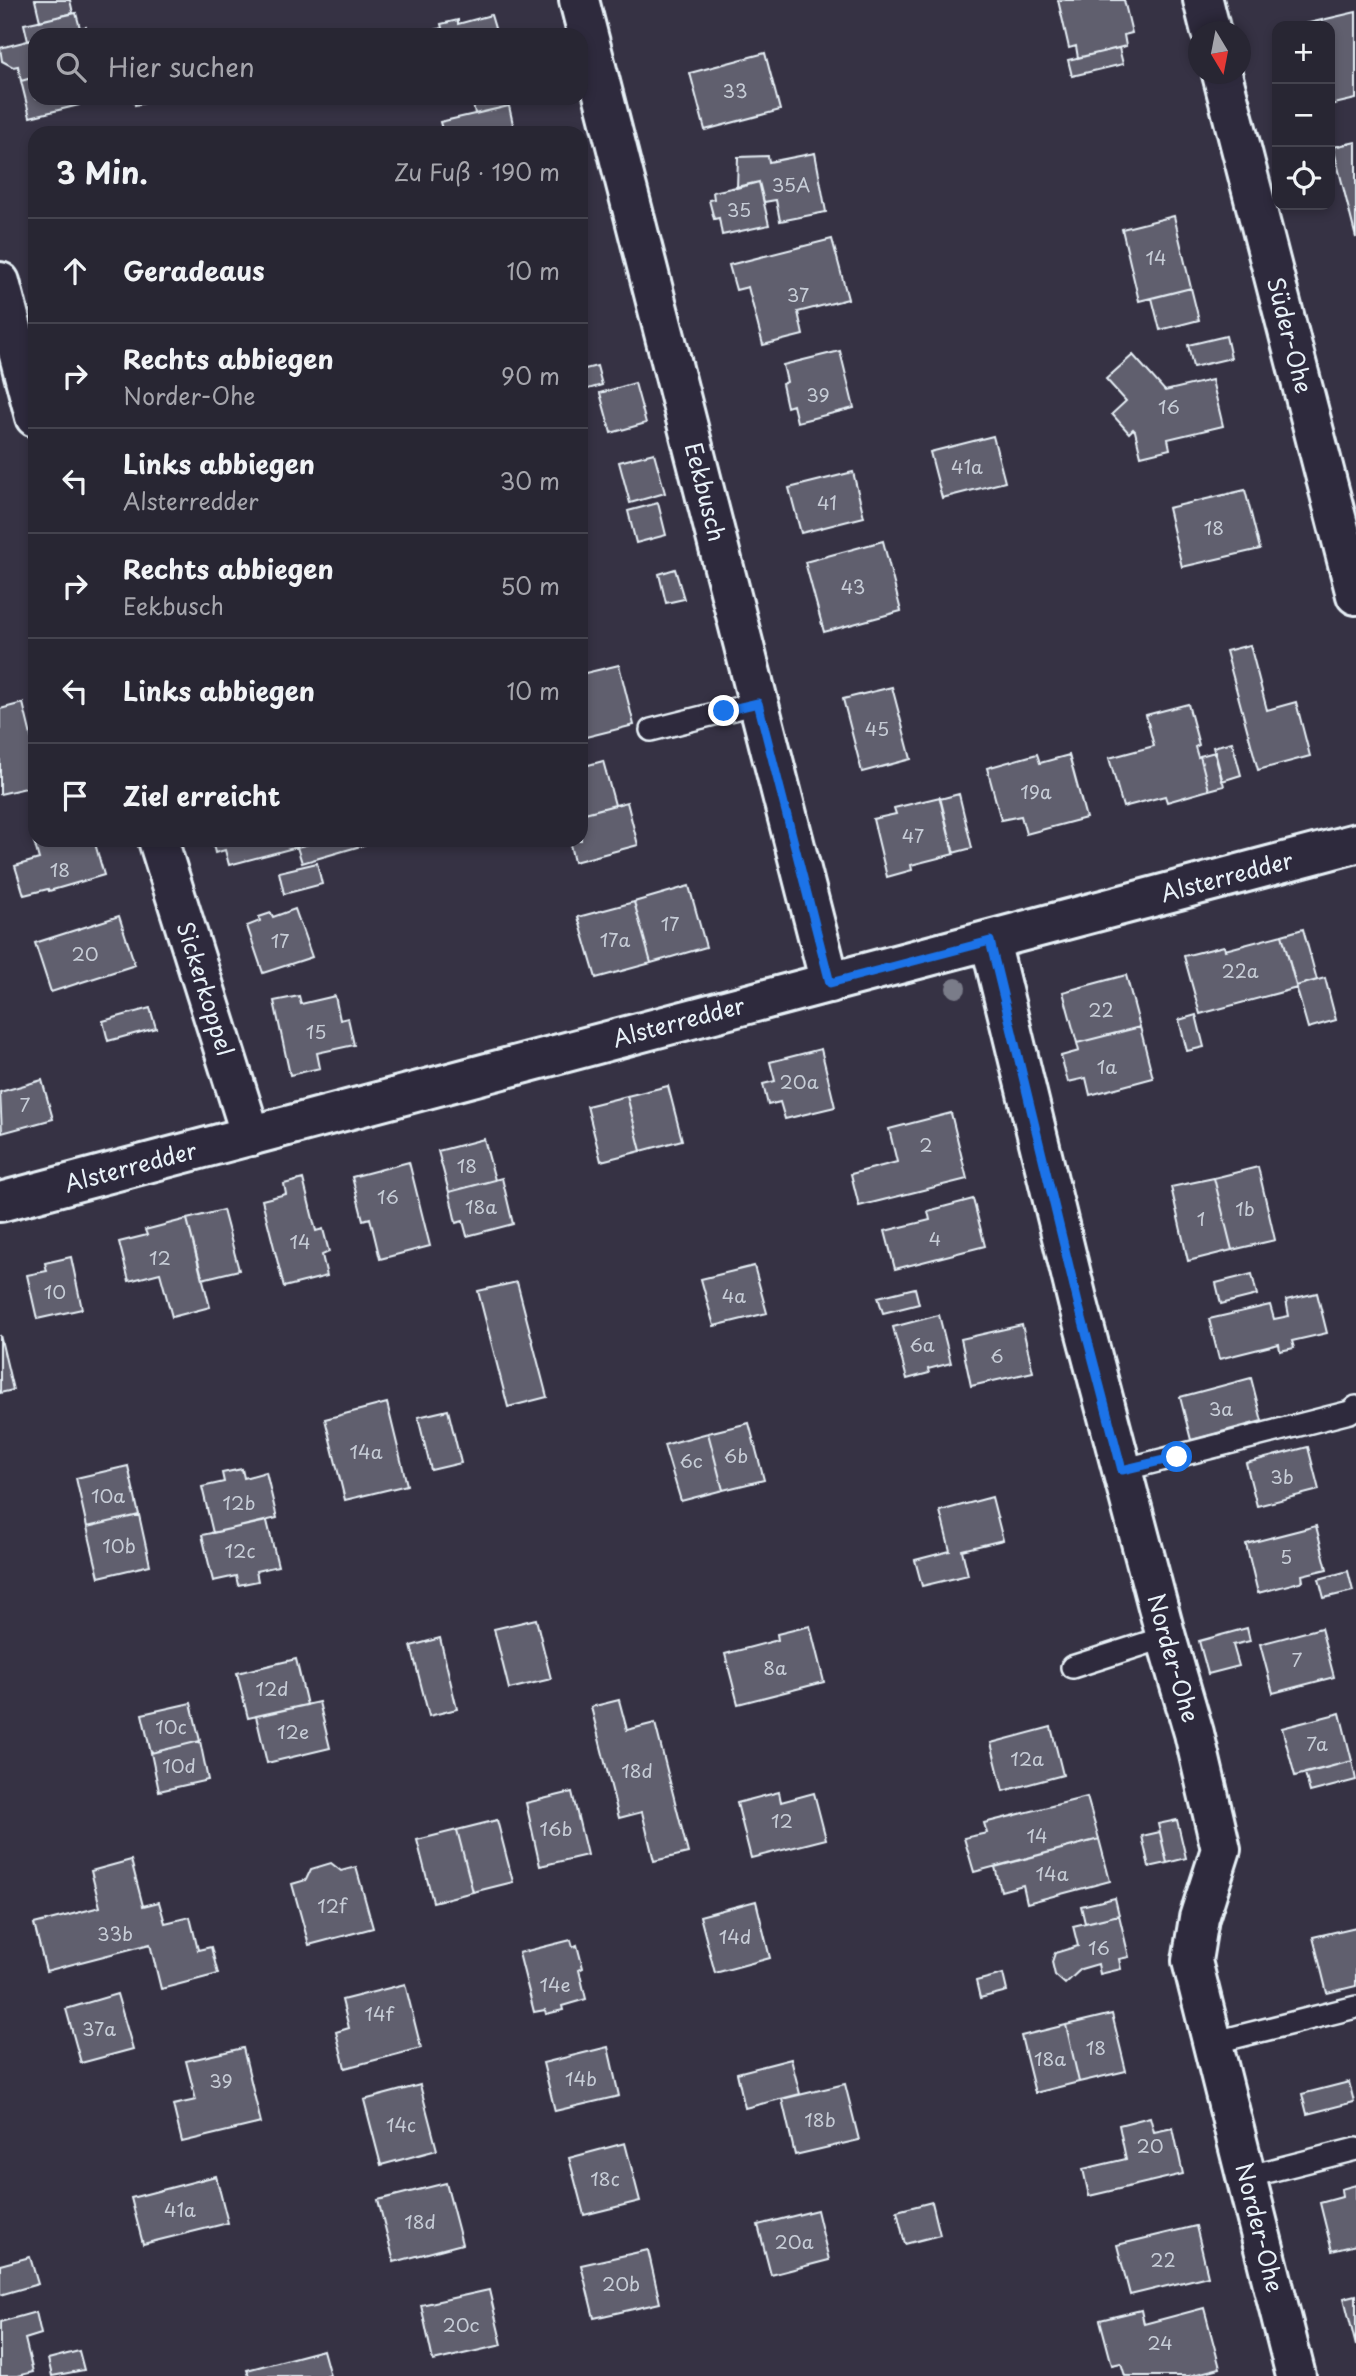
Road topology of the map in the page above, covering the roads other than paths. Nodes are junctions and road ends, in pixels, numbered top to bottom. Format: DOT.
graph roads {
  1 [pos="579,0"];
  2 [pos="1203,0"];
  3 [pos="1208,21"];
  4 [pos="586,28"];
  5 [pos="588,35"];
  6 [pos="1225,84"];
  7 [pos="0,282"];
  8 [pos="28,390"];
  9 [pos="1356,595"];
  10 [pos="758,703"];
  11 [pos="650,730"];
  12 [pos="1356,843"];
  13 [pos="160,847"];
  14 [pos="990,941"];
  15 [pos="830,983"];
  16 [pos="251,1136"];
  17 [pos="0,1202"];
  18 [pos="1356,1406"];
  19 [pos="1122,1470"];
  20 [pos="1166,1637"];
  21 [pos="1072,1667"];
  22 [pos="1356,2007"];
  23 [pos="1212,2043"];
  24 [pos="1356,2149"];
  25 [pos="1246,2176"];
  26 [pos="1296,2376"];
  1 -- 4 [label="street, Eekbusch"];
  2 -- 3 [label="street"];
  5 -- 10 [label="street, Eekbusch"];
  6 -- 9 [label="street, Süder-Ohe"];
  7 -- 8 [label="street"];
  10 -- 11 [label="lane"];
  10 -- 15 [label="street, Eekbusch"];
  12 -- 14 [label="street, Alsterredder"];
  13 -- 16 [label="street, Sickerkoppel"];
  14 -- 15 [label="street, Alsterredder"];
  14 -- 19 [label="street, Norder-Ohe"];
  15 -- 16 [label="street, Alsterredder"];
  16 -- 17 [label="street, Alsterredder"];
  18 -- 19 [label="lane"];
  19 -- 20 [label="street, Norder-Ohe"];
  20 -- 21 [label="lane"];
  20 -- 23 [label="street, Norder-Ohe"];
  22 -- 23 [label="lane"];
  23 -- 25 [label="street, Norder-Ohe"];
  24 -- 25 [label="lane"];
  25 -- 26 [label="street, Norder-Ohe"];
}
